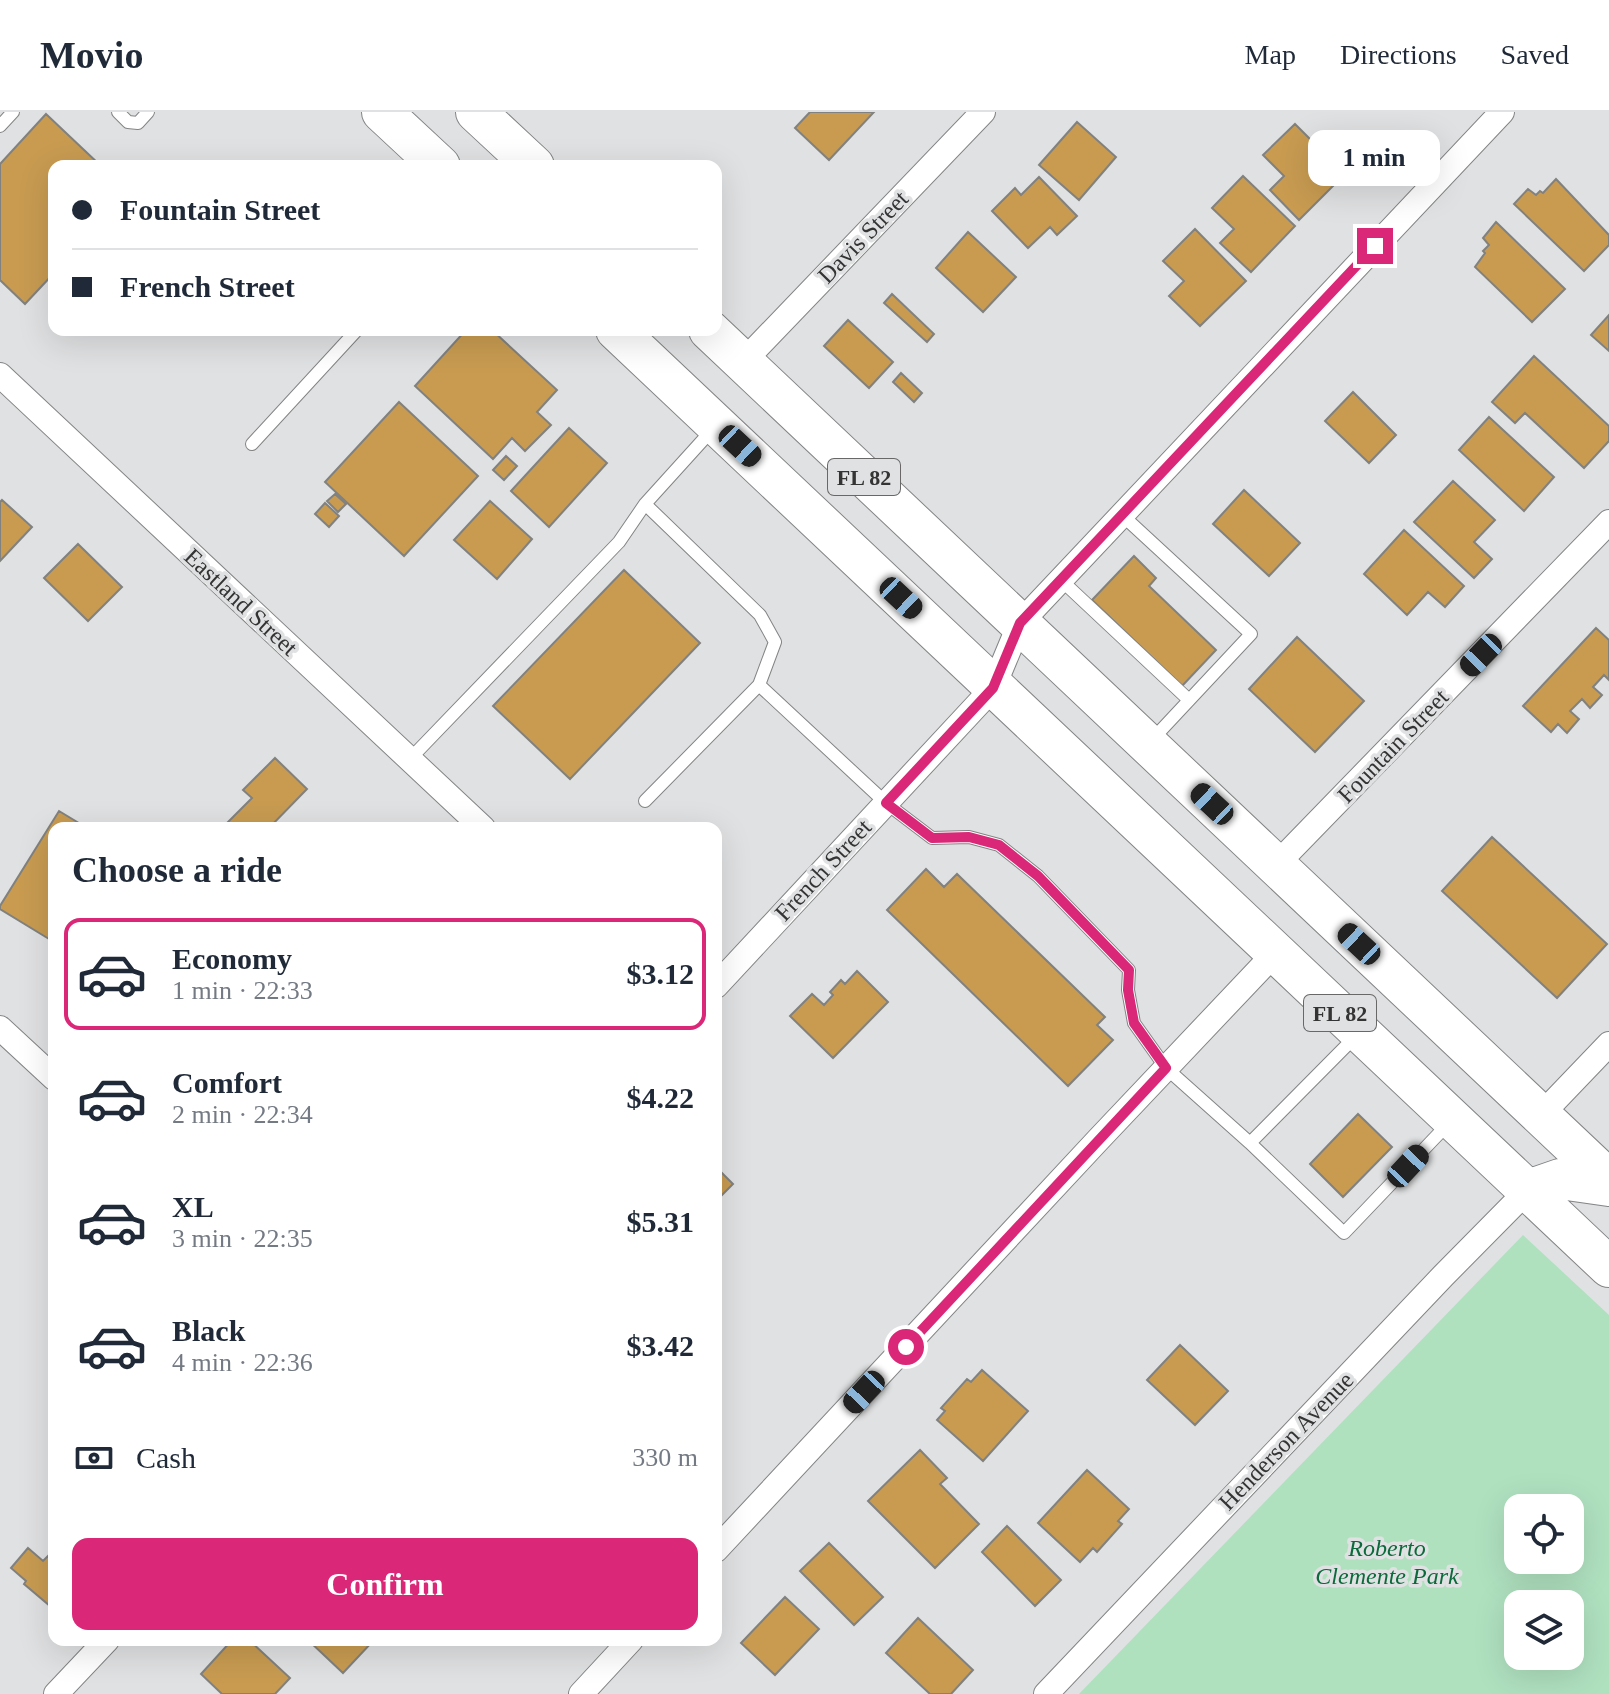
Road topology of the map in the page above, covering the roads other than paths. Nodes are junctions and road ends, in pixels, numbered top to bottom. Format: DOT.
graph roads {
  1 [pos="13,112"];
  2 [pos="118,112"];
  3 [pos="148,112"];
  4 [pos="382,112"];
  5 [pos="476,112"];
  6 [pos="983,112"];
  7 [pos="1502,112"];
  8 [pos="0,126"];
  9 [pos="434,160"];
  10 [pos="528,160"];
  11 [pos="351,336"];
  12 [pos="622,336"];
  13 [pos="715,336"];
  14 [pos="743,362"];
  15 [pos="0,375"];
  16 [pos="717,424"];
  17 [pos="252,444"];
  18 [pos="645,504"];
  19 [pos="1122,515"];
  20 [pos="1609,522"];
  21 [pos="1061,580"];
  22 [pos="1020,623"];
  23 [pos="759,685"];
  24 [pos="993,685"];
  25 [pos="1189,700"];
  26 [pos="1148,744"];
  27 [pos="410,759"];
  28 [pos="645,801"];
  29 [pos="886,803"];
  30 [pos="477,822"];
  31 [pos="1276,865"];
  32 [pos="1276,952"];
  33 [pos="722,980"];
  34 [pos="1360,1031"];
  35 [pos="6,1044"];
  36 [pos="1609,1044"];
  37 [pos="1166,1068"];
  38 [pos="48,1074"];
  39 [pos="1541,1115"];
  40 [pos="1453,1119"];
  41 [pos="1250,1143"];
  42 [pos="1609,1180"];
  43 [pos="1609,1186"];
  44 [pos="1528,1190"];
  45 [pos="1609,1267"];
  46 [pos="722,1544"];
  47 [pos="101,1646"];
  48 [pos="625,1646"];
  49 [pos="56,1694"];
  50 [pos="581,1694"];
  51 [pos="1046,1694"];
  1 -- 8 [label="lane"];
  2 -- 3 [label="lane"];
  4 -- 9 [label="main road"];
  5 -- 10 [label="main road"];
  6 -- 14 [label="street, Davis Street"];
  7 -- 19 [label="street, French Street"];
  11 -- 17 [label="lane"];
  12 -- 16 [label="main road, FL 82"];
  13 -- 14 [label="main road, FL 82"];
  14 -- 22 [label="main road, FL 82"];
  15 -- 27 [label="street, Eastland Street"];
  16 -- 18 [label="lane"];
  16 -- 24 [label="main road, FL 82"];
  18 -- 23 [label="lane"];
  18 -- 27 [label="lane"];
  19 -- 21 [label="street, French Street"];
  19 -- 25 [label="lane"];
  20 -- 31 [label="street, Fountain Street"];
  21 -- 22 [label="street, French Street"];
  21 -- 25 [label="lane"];
  22 -- 24 [label="street, French Street"];
  22 -- 26 [label="main road, FL 82"];
  23 -- 28 [label="lane"];
  23 -- 29 [label="lane"];
  24 -- 29 [label="street, French Street"];
  24 -- 32 [label="main road, FL 82"];
  25 -- 26 [label="lane"];
  26 -- 31 [label="main road, FL 82"];
  27 -- 30 [label="street, Eastland Street"];
  29 -- 33 [label="street, French Street"];
  29 -- 37 [label="lane"];
  31 -- 39 [label="main road, FL 82"];
  32 -- 34 [label="main road, FL 82"];
  32 -- 37 [label="street"];
  34 -- 40 [label="main road, FL 82"];
  34 -- 41 [label="lane"];
  35 -- 38 [label="street"];
  36 -- 39 [label="street"];
  37 -- 41 [label="lane"];
  37 -- 46 [label="street"];
  39 -- 42 [label="main road, FL 82"];
  40 -- 41 [label="lane"];
  40 -- 44 [label="main road, FL 82"];
  43 -- 44 [label="main road"];
  44 -- 45 [label="main road, FL 82"];
  44 -- 51 [label="street, Henderson Avenue"];
  47 -- 49 [label="street"];
  48 -- 50 [label="street"];
}
